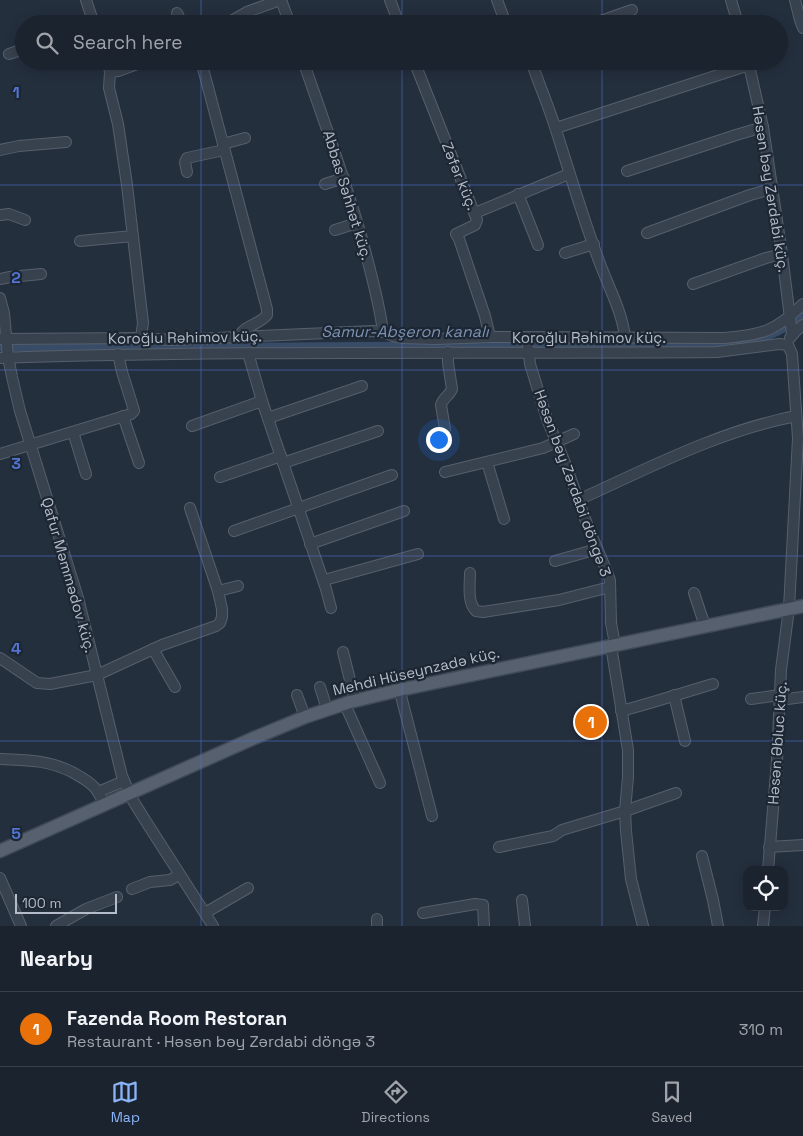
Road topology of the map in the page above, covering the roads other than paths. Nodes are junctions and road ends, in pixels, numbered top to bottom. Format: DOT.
graph roads {
  1 [pos="86,0"];
  2 [pos="280,0"];
  3 [pos="390,0"];
  4 [pos="497,0"];
  5 [pos="732,0"];
  6 [pos="795,0"];
  7 [pos="632,10"];
  8 [pos="90,15"];
  9 [pos="242,15"];
  10 [pos="286,15"];
  11 [pos="396,15"];
  12 [pos="503,15"];
  13 [pos="618,15"];
  14 [pos="736,15"];
  15 [pos="803,28"];
  16 [pos="15,52"];
  17 [pos="9,54"];
  18 [pos="109,70"];
  19 [pos="203,70"];
  20 [pos="306,70"];
  21 [pos="418,70"];
  22 [pos="534,70"];
  23 [pos="728,70"];
  24 [pos="750,70"];
  25 [pos="762,127"];
  26 [pos="556,128"];
  27 [pos="245,138"];
  28 [pos="66,142"];
  29 [pos="223,147"];
  30 [pos="0,150"];
  31 [pos="627,171"];
  32 [pos="187,172"];
  33 [pos="569,174"];
  34 [pos="344,178"];
  35 [pos="325,184"];
  36 [pos="771,188"];
  37 [pos="518,194"];
  38 [pos="475,213"];
  39 [pos="0,215"];
  40 [pos="25,220"];
  41 [pos="357,223"];
  42 [pos="335,230"];
  43 [pos="647,233"];
  44 [pos="133,236"];
  45 [pos="80,242"];
  46 [pos="594,244"];
  47 [pos="538,245"];
  48 [pos="565,253"];
  49 [pos="782,254"];
  50 [pos="41,274"];
  51 [pos="0,279"];
  52 [pos="693,284"];
  53 [pos="0,298"];
  54 [pos="803,304"];
  55 [pos="789,317"];
  56 [pos="803,325"];
  57 [pos="383,332"];
  58 [pos="792,334"];
  59 [pos="239,337"];
  60 [pos="490,337"];
  61 [pos="625,337"];
  62 [pos="142,338"];
  63 [pos="528,338"];
  64 [pos="3,339"];
  65 [pos="788,345"];
  66 [pos="448,352"];
  67 [pos="528,352"];
  68 [pos="248,353"];
  69 [pos="118,354"];
  70 [pos="4,358"];
  71 [pos="362,386"];
  72 [pos="262,401"];
  73 [pos="123,416"];
  74 [pos="796,416"];
  75 [pos="268,418"];
  76 [pos="192,426"];
  77 [pos="445,429"];
  78 [pos="378,431"];
  79 [pos="73,432"];
  80 [pos="574,434"];
  81 [pos="800,438"];
  82 [pos="557,443"];
  83 [pos="30,445"];
  84 [pos="0,454"];
  85 [pos="282,459"];
  86 [pos="487,462"];
  87 [pos="139,464"];
  88 [pos="445,472"];
  89 [pos="86,474"];
  90 [pos="392,475"];
  91 [pos="220,477"];
  92 [pos="578,500"];
  93 [pos="190,508"];
  94 [pos="298,509"];
  95 [pos="404,511"];
  96 [pos="504,519"];
  97 [pos="234,531"];
  98 [pos="310,544"];
  99 [pos="597,550"];
  100 [pos="418,554"];
  101 [pos="556,561"];
  102 [pos="470,573"];
  103 [pos="328,580"];
  104 [pos="238,586"];
  105 [pos="610,587"];
  106 [pos="218,591"];
  107 [pos="694,593"];
  108 [pos="803,606"];
  109 [pos="331,608"];
  110 [pos="788,612"];
  111 [pos="803,613"];
  112 [pos="705,626"];
  113 [pos="613,648"];
  114 [pos="153,649"];
  115 [pos="343,652"];
  116 [pos="0,658"];
  117 [pos="98,675"];
  118 [pos="713,684"];
  119 [pos="175,687"];
  120 [pos="320,687"];
  121 [pos="297,695"];
  122 [pos="674,695"];
  123 [pos="401,696"];
  124 [pos="780,698"];
  125 [pos="803,698"];
  126 [pos="751,699"];
  127 [pos="351,705"];
  128 [pos="327,709"];
  129 [pos="621,711"];
  130 [pos="305,717"];
  131 [pos="685,741"];
  132 [pos="0,759"];
  133 [pos="124,781"];
  134 [pos="380,783"];
  135 [pos="98,792"];
  136 [pos="676,793"];
  137 [pos="131,796"];
  138 [pos="104,805"];
  139 [pos="625,811"];
  140 [pos="432,816"];
  141 [pos="499,846"];
  142 [pos="803,846"];
  143 [pos="770,847"];
  144 [pos="0,851"];
  145 [pos="702,856"];
  146 [pos="0,858"];
  147 [pos="768,866"];
  148 [pos="179,875"];
  149 [pos="0,878"];
  150 [pos="248,888"];
  151 [pos="132,889"];
  152 [pos="117,897"];
  153 [pos="522,900"];
  154 [pos="764,911"];
  155 [pos="205,913"];
  156 [pos="423,913"];
  157 [pos="21,926"];
  158 [pos="56,926"];
  159 [pos="213,926"];
  160 [pos="484,926"];
  161 [pos="525,926"];
  162 [pos="643,926"];
  163 [pos="718,926"];
  164 [pos="763,926"];
  1 -- 8 [label="street"];
  2 -- 9 [label="street"];
  2 -- 10 [label="street"];
  3 -- 11 [label="street"];
  4 -- 12 [label="street"];
  5 -- 14 [label="street"];
  6 -- 15 [label="street"];
  7 -- 13 [label="street"];
  16 -- 17 [label="street"];
  18 -- 44 [label="street"];
  19 -- 29 [label="street"];
  20 -- 34 [label="street, Abbas Səhhət küç."];
  21 -- 38 [label="street, Zəfər küç."];
  22 -- 26 [label="street"];
  23 -- 26 [label="street"];
  24 -- 25 [label="street, Həsən bəy Zərdabi küç."];
  25 -- 31 [label="street"];
  25 -- 36 [label="street, Həsən bəy Zərdabi küç."];
  26 -- 33 [label="street"];
  27 -- 29 [label="street"];
  28 -- 30 [label="street"];
  29 -- 32 [label="street"];
  29 -- 59 [label="street"];
  33 -- 37 [label="street"];
  33 -- 46 [label="street"];
  34 -- 35 [label="street"];
  34 -- 41 [label="street, Abbas Səhhət küç."];
  36 -- 43 [label="street"];
  36 -- 49 [label="street, Həsən bəy Zərdabi küç."];
  37 -- 38 [label="street"];
  37 -- 47 [label="street"];
  38 -- 60 [label="street, Zəfər küç."];
  39 -- 40 [label="street"];
  41 -- 42 [label="street"];
  41 -- 57 [label="street, Abbas Səhhət küç."];
  44 -- 45 [label="street"];
  44 -- 62 [label="street"];
  46 -- 48 [label="street"];
  46 -- 61 [label="street"];
  49 -- 52 [label="street"];
  49 -- 55 [label="street, Həsən bəy Zərdabi küç."];
  50 -- 51 [label="street"];
  53 -- 64 [label="street"];
  54 -- 55 [label="street, Koroğlu Rəhimov küç."];
  55 -- 58 [label="street, Həsən bəy Zərdabi küç."];
  55 -- 61 [label="street, Koroğlu Rəhimov küç."];
  56 -- 58 [label="street"];
  57 -- 59 [label="street, Koroğlu Rəhimov küç."];
  57 -- 60 [label="street, Koroğlu Rəhimov küç."];
  58 -- 65 [label="street"];
  59 -- 62 [label="street, Koroğlu Rəhimov küç."];
  60 -- 63 [label="street, Koroğlu Rəhimov küç."];
  61 -- 63 [label="street, Koroğlu Rəhimov küç."];
  62 -- 64 [label="street, Koroğlu Rəhimov küç."];
  63 -- 67 [label="street, Həsən bəy Zərdabi döngə 3"];
  64 -- 70 [label="street, Qafur Məmmədov küç."];
  65 -- 67 [label="street, Koroğlu Rəhimov küç."];
  65 -- 74 [label="street, Həsən Əbluc küç."];
  66 -- 67 [label="street, Koroğlu Rəhimov küç."];
  66 -- 68 [label="street, Koroğlu Rəhimov küç."];
  66 -- 77 [label="street"];
  67 -- 82 [label="street, Həsən bəy Zərdabi döngə 3"];
  68 -- 69 [label="street, Koroğlu Rəhimov küç."];
  68 -- 72 [label="street"];
  69 -- 70 [label="street, Koroğlu Rəhimov küç."];
  69 -- 73 [label="street"];
  70 -- 83 [label="street, Qafur Məmmədov küç."];
  71 -- 75 [label="street"];
  72 -- 75 [label="street"];
  72 -- 76 [label="street"];
  73 -- 79 [label="street"];
  73 -- 87 [label="street"];
  74 -- 81 [label="street, Həsən Əbluc küç."];
  74 -- 92 [label="street"];
  75 -- 85 [label="street"];
  78 -- 85 [label="street"];
  79 -- 83 [label="street"];
  79 -- 89 [label="street"];
  80 -- 82 [label="street"];
  81 -- 110 [label="street, Həsən Əbluc küç."];
  82 -- 86 [label="street"];
  82 -- 92 [label="street, Həsən bəy Zərdabi döngə 3"];
  83 -- 84 [label="street"];
  83 -- 117 [label="street, Qafur Məmmədov küç."];
  85 -- 91 [label="street"];
  85 -- 94 [label="street"];
  86 -- 88 [label="street"];
  86 -- 96 [label="street"];
  90 -- 94 [label="street"];
  92 -- 99 [label="street, Həsən bəy Zərdabi döngə 3"];
  93 -- 106 [label="street"];
  94 -- 97 [label="street"];
  94 -- 98 [label="street"];
  95 -- 98 [label="street"];
  98 -- 109 [label="street"];
  99 -- 101 [label="street"];
  99 -- 105 [label="street, Həsən bəy Zərdabi döngə 3"];
  100 -- 103 [label="street"];
  102 -- 105 [label="street"];
  104 -- 106 [label="street"];
  105 -- 113 [label="street, Həsən bəy Zərdabi döngə 3"];
  106 -- 114 [label="street"];
  107 -- 112 [label="street"];
  108 -- 110 [label="main road, Mehdi Hüseynzadə küç."];
  110 -- 111 [label="main road, Mehdi Hüseynzadə küç."];
  110 -- 112 [label="main road, Mehdi Hüseynzadə küç."];
  110 -- 113 [label="main road, Mehdi Hüseynzadə küç."];
  110 -- 124 [label="street, Həsən Əbluc küç."];
  112 -- 113 [label="main road, Mehdi Hüseynzadə küç."];
  113 -- 123 [label="main road, Mehdi Hüseynzadə küç."];
  113 -- 127 [label="main road, Mehdi Hüseynzadə küç."];
  113 -- 129 [label="street, Həsən bəy Zərdabi döngə 3"];
  114 -- 117 [label="street"];
  114 -- 119 [label="street"];
  115 -- 127 [label="street"];
  116 -- 117 [label="street"];
  117 -- 133 [label="street, Qafur Məmmədov küç."];
  118 -- 122 [label="street"];
  120 -- 128 [label="street"];
  121 -- 130 [label="street"];
  122 -- 129 [label="street"];
  122 -- 131 [label="street"];
  123 -- 127 [label="main road, Mehdi Hüseynzadə küç."];
  123 -- 140 [label="street"];
  124 -- 125 [label="street"];
  124 -- 126 [label="street"];
  124 -- 143 [label="street, Həsən Əbluc küç."];
  127 -- 128 [label="main road, Mehdi Hüseynzadə küç."];
  127 -- 134 [label="street"];
  127 -- 137 [label="main road, Mehdi Hüseynzadə küç."];
  128 -- 130 [label="main road, Mehdi Hüseynzadə küç."];
  129 -- 139 [label="street, Həsən bəy Zərdabi döngə 3"];
  130 -- 137 [label="main road, Mehdi Hüseynzadə küç."];
  132 -- 135 [label="street"];
  133 -- 135 [label="street"];
  133 -- 137 [label="street, Qafur Məmmədov küç."];
  135 -- 138 [label="street"];
  136 -- 139 [label="street"];
  137 -- 138 [label="main road, Mehdi Hüseynzadə küç."];
  137 -- 146 [label="main road, Mehdi Hüseynzadə küç."];
  137 -- 148 [label="street, Qafur Məmmədov küç."];
  138 -- 144 [label="main road, Mehdi Hüseynzadə küç."];
  139 -- 141 [label="street"];
  139 -- 162 [label="street, Həsən bəy Zərdabi döngə 3"];
  142 -- 143 [label="street"];
  143 -- 147 [label="street, Həsən Əbluc küç."];
  145 -- 163 [label="street"];
  148 -- 151 [label="street"];
  148 -- 155 [label="street, Qafur Məmmədov küç."];
  149 -- 157 [label="street"];
  150 -- 155 [label="street"];
  152 -- 158 [label="street"];
  153 -- 161 [label="street"];
  154 -- 164 [label="street"];
  155 -- 159 [label="street, Qafur Məmmədov küç."];
  156 -- 160 [label="street"];
}
